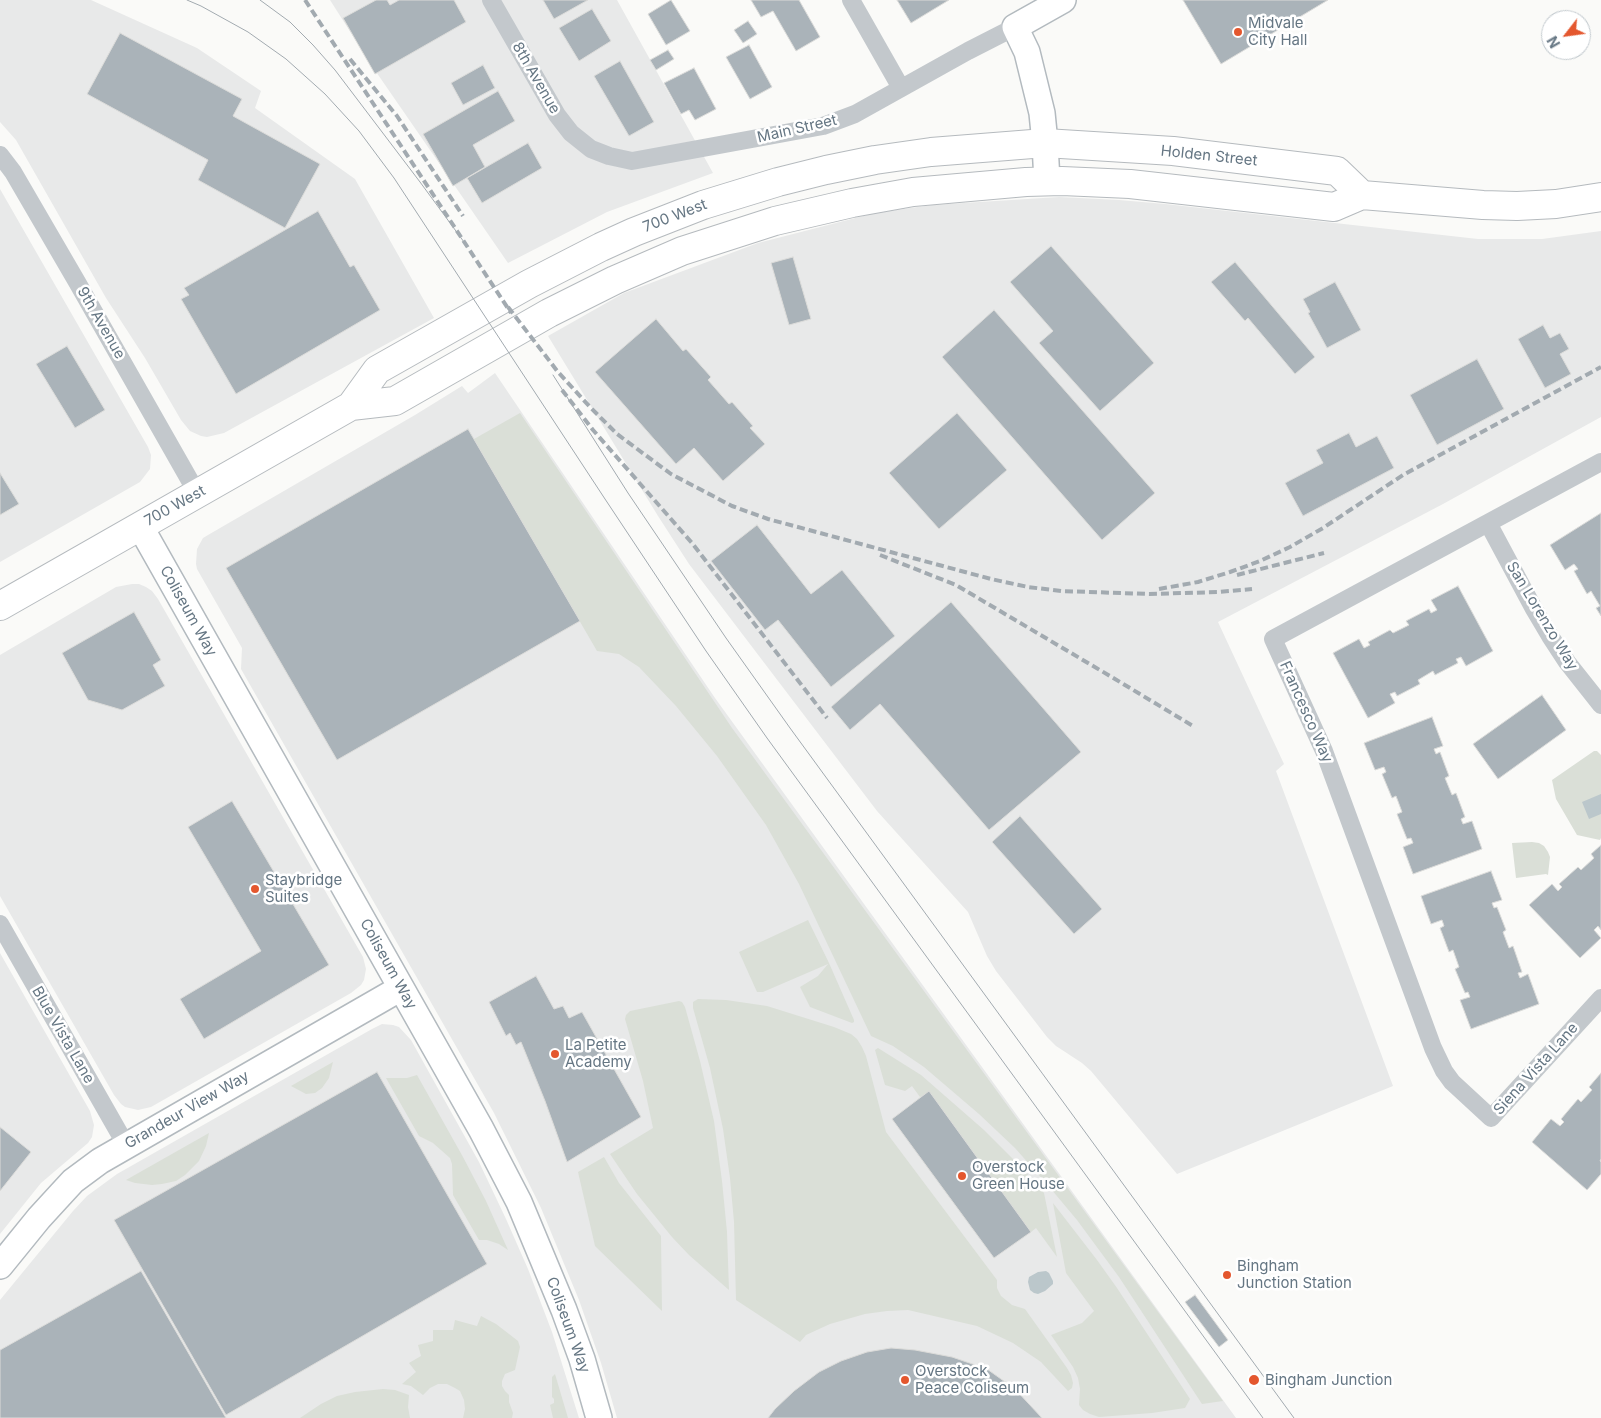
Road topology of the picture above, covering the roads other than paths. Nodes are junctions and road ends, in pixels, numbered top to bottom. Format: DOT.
graph roads {
  1 [pos="491,0"];
  2 [pos="851,0"];
  3 [pos="1064,0"];
  4 [pos="1015,28"];
  5 [pos="901,88"];
  6 [pos="1045,143"];
  7 [pos="591,149"];
  8 [pos="0,155"];
  9 [pos="1047,182"];
  10 [pos="1362,195"];
  11 [pos="1601,197"];
  12 [pos="351,406"];
  13 [pos="1601,462"];
  14 [pos="198,493"];
  15 [pos="1488,523"];
  16 [pos="140,526"];
  17 [pos="0,606"];
  18 [pos="1601,705"];
  19 [pos="0,924"];
  20 [pos="402,988"];
  21 [pos="1601,998"];
  22 [pos="1491,1118"];
  23 [pos="126,1145"];
  24 [pos="0,1266"];
  25 [pos="599,1418"];
  1 -- 7 [label="street, 8th Avenue"];
  2 -- 5 [label="street"];
  3 -- 4 [label="street, Main Street"];
  4 -- 5 [label="street, Main Street"];
  4 -- 6 [label="street"];
  5 -- 7 [label="street, Main Street"];
  6 -- 9 [label="street"];
  6 -- 10 [label="main road, Holden Street"];
  6 -- 12 [label="main road, 700 West"];
  8 -- 14 [label="street, 9th Avenue"];
  9 -- 10 [label="main road"];
  9 -- 12 [label="main road, 700 West"];
  10 -- 11 [label="main road"];
  12 -- 14 [label="main road, 700 West"];
  13 -- 15 [label="street, Francesco Way"];
  14 -- 16 [label="main road, 700 West"];
  15 -- 18 [label="street, San Lorenzo Way"];
  15 -- 22 [label="street, Francesco Way"];
  16 -- 17 [label="main road, 700 West"];
  16 -- 20 [label="street, Coliseum Way"];
  19 -- 23 [label="street, Blue Vista Lane"];
  20 -- 23 [label="street, Grandeur View Way"];
  20 -- 25 [label="street, Coliseum Way"];
  21 -- 22 [label="street, Siena Vista Lane"];
  23 -- 24 [label="street, Grandeur View Way"];
}
